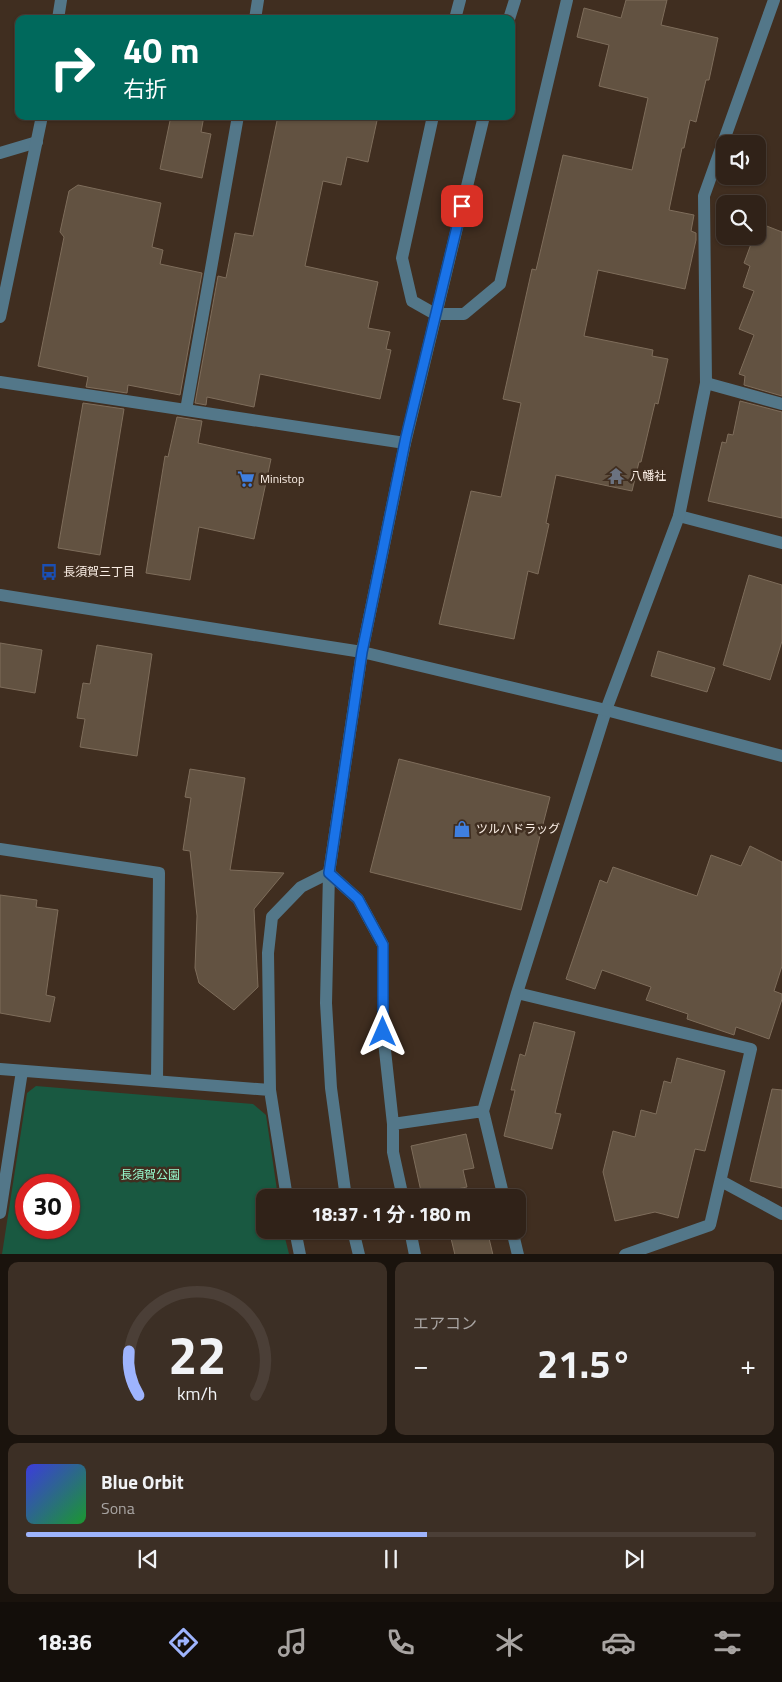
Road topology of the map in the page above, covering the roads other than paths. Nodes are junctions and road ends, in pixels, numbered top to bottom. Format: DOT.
graph roads {
  1 [pos="61,0"];
  2 [pos="258,0"];
  3 [pos="460,0"];
  4 [pos="515,0"];
  5 [pos="567,0"];
  6 [pos="774,0"];
  7 [pos="59,15"];
  8 [pos="256,15"];
  9 [pos="457,15"];
  10 [pos="510,15"];
  11 [pos="41,120"];
  12 [pos="237,120"];
  13 [pos="433,120"];
  14 [pos="483,120"];
  15 [pos="37,142"];
  16 [pos="0,153"];
  17 [pos="435,314"];
  18 [pos="0,317"];
  19 [pos="0,382"];
  20 [pos="706,383"];
  21 [pos="782,404"];
  22 [pos="186,410"];
  23 [pos="405,443"];
  24 [pos="679,516"];
  25 [pos="782,543"];
  26 [pos="0,595"];
  27 [pos="362,652"];
  28 [pos="606,710"];
  29 [pos="782,756"];
  30 [pos="0,849"];
  31 [pos="329,873"];
  32 [pos="517,993"];
  33 [pos="0,1069"];
  34 [pos="22,1071"];
  35 [pos="157,1081"];
  36 [pos="270,1090"];
  37 [pos="483,1111"];
  38 [pos="394,1124"];
  39 [pos="721,1181"];
  40 [pos="286,1189"];
  41 [pos="345,1189"];
  42 [pos="401,1189"];
  43 [pos="502,1189"];
  44 [pos="0,1213"];
  45 [pos="782,1214"];
  46 [pos="296,1239"];
  47 [pos="355,1239"];
  48 [pos="412,1239"];
  49 [pos="514,1239"];
  50 [pos="300,1254"];
  51 [pos="359,1254"];
  52 [pos="415,1254"];
  53 [pos="518,1254"];
  54 [pos="625,1254"];
  1 -- 7 [label="street"];
  2 -- 8 [label="street"];
  3 -- 9 [label="street"];
  4 -- 10 [label="street"];
  5 -- 17 [label="street"];
  6 -- 20 [label="street"];
  11 -- 15 [label="street"];
  12 -- 22 [label="street"];
  13 -- 17 [label="street"];
  14 -- 17 [label="street"];
  15 -- 16 [label="street"];
  15 -- 18 [label="street"];
  17 -- 23 [label="street"];
  19 -- 22 [label="street"];
  20 -- 21 [label="street"];
  20 -- 24 [label="street"];
  22 -- 23 [label="street"];
  23 -- 27 [label="street"];
  24 -- 25 [label="street"];
  24 -- 28 [label="street"];
  26 -- 27 [label="street"];
  27 -- 28 [label="street"];
  27 -- 31 [label="street"];
  28 -- 29 [label="street"];
  28 -- 32 [label="street"];
  30 -- 35 [label="street"];
  31 -- 36 [label="street"];
  31 -- 38 [label="street"];
  31 -- 41 [label="street"];
  32 -- 37 [label="street"];
  32 -- 39 [label="street"];
  33 -- 34 [label="street"];
  34 -- 35 [label="street"];
  34 -- 44 [label="street"];
  35 -- 36 [label="street"];
  36 -- 40 [label="street"];
  37 -- 38 [label="street"];
  37 -- 43 [label="street"];
  38 -- 42 [label="street"];
  39 -- 45 [label="street"];
  39 -- 54 [label="street"];
  46 -- 50 [label="street"];
  47 -- 51 [label="street"];
  48 -- 52 [label="street"];
  49 -- 53 [label="street"];
}
